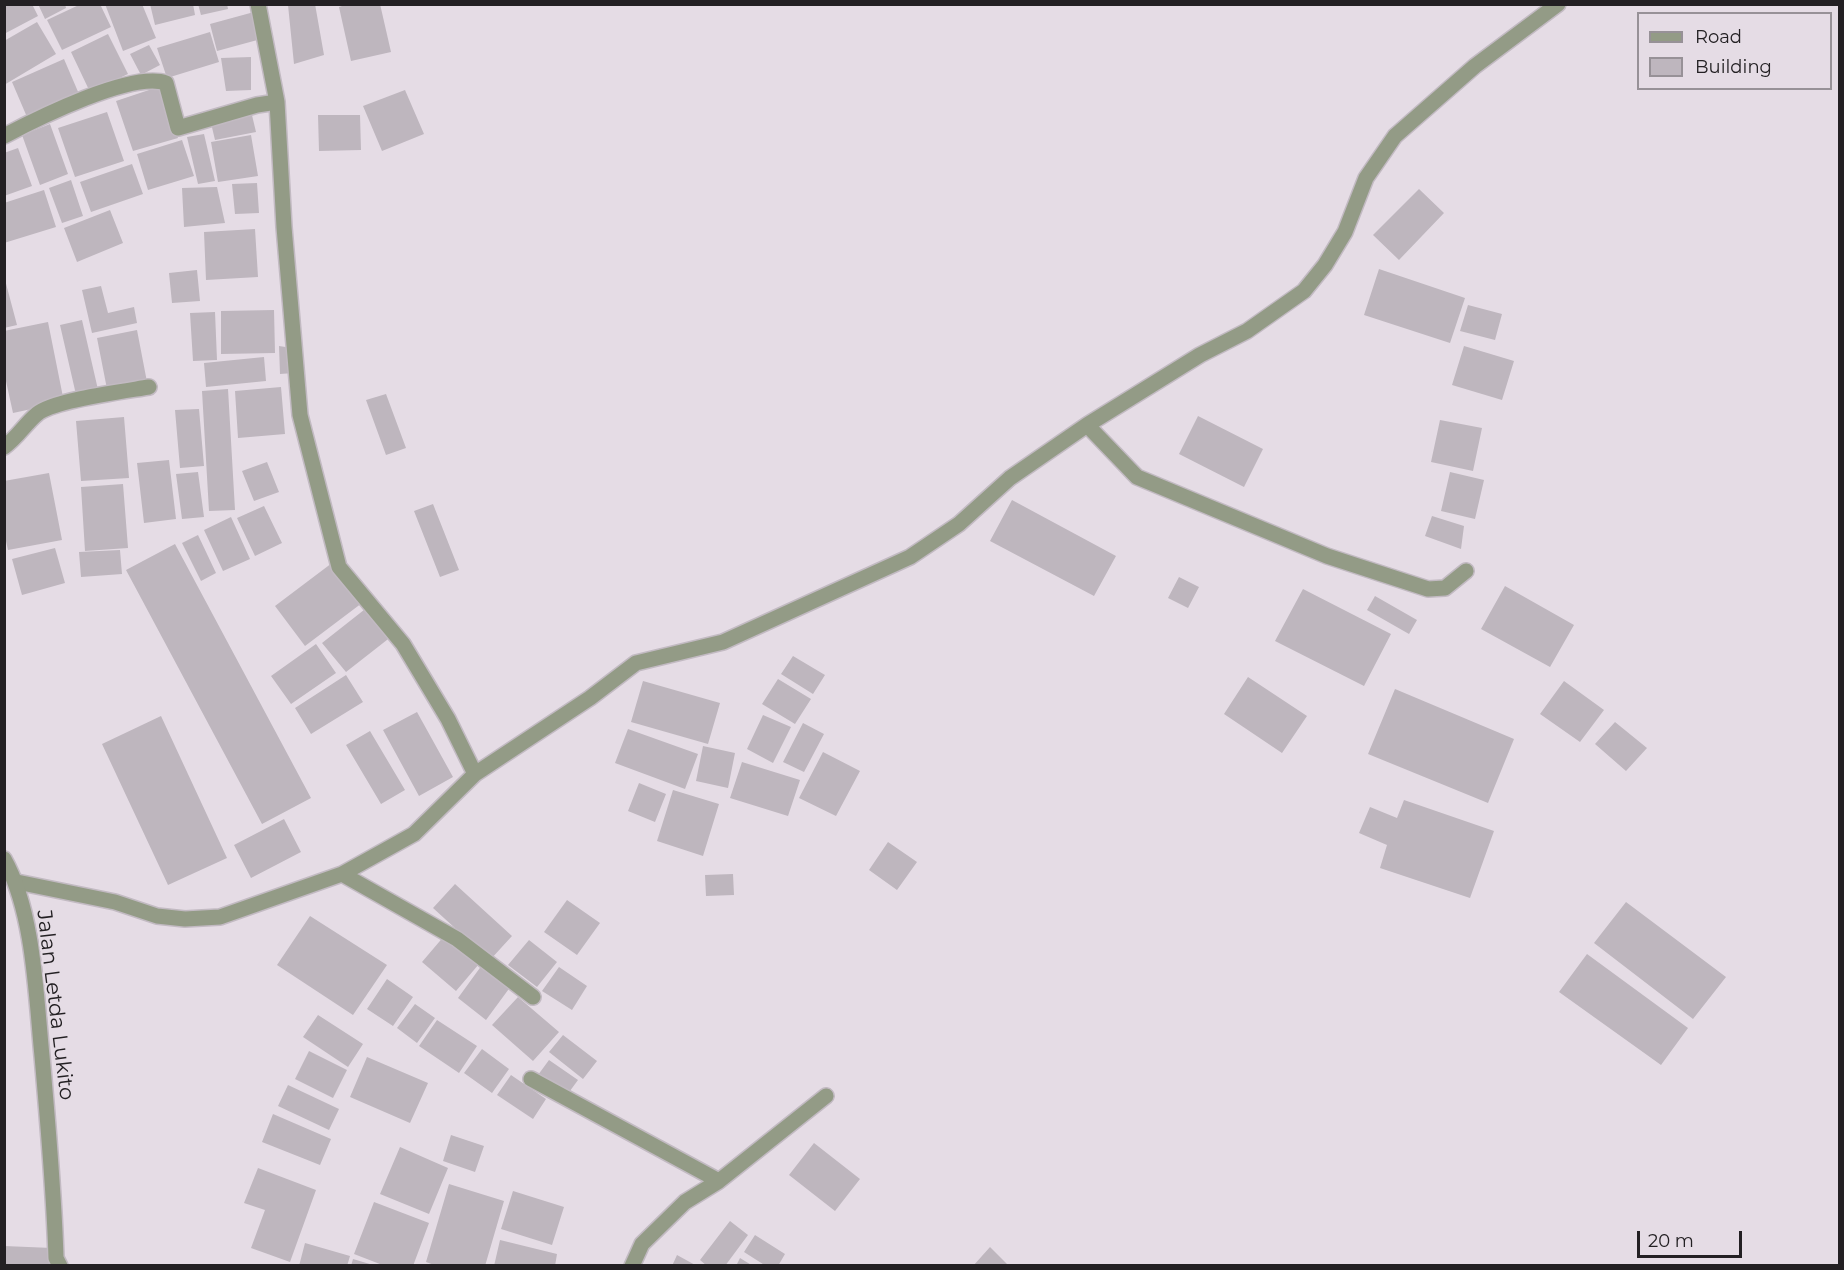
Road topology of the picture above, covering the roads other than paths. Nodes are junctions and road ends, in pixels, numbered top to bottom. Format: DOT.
graph roads {
  1 [pos="258,4"];
  2 [pos="1558,4"];
  3 [pos="277,102"];
  4 [pos="4,136"];
  5 [pos="149,387"];
  6 [pos="1087,425"];
  7 [pos="4,447"];
  8 [pos="1466,572"];
  9 [pos="476,774"];
  10 [pos="4,859"];
  11 [pos="342,874"];
  12 [pos="17,882"];
  13 [pos="533,997"];
  14 [pos="531,1079"];
  15 [pos="826,1096"];
  16 [pos="719,1181"];
  17 [pos="60,1266"];
  18 [pos="632,1266"];
  1 -- 3 [label="street"];
  2 -- 6 [label="street"];
  3 -- 4 [label="street"];
  3 -- 9 [label="street"];
  5 -- 7 [label="street"];
  6 -- 8 [label="street"];
  6 -- 9 [label="street"];
  9 -- 11 [label="street"];
  10 -- 12 [label="street, Jalan Letda Lukito"];
  11 -- 12 [label="street"];
  11 -- 13 [label="street"];
  12 -- 17 [label="street, Jalan Letda Lukito"];
  14 -- 16 [label="street"];
  15 -- 16 [label="street"];
  16 -- 18 [label="street"];
}
